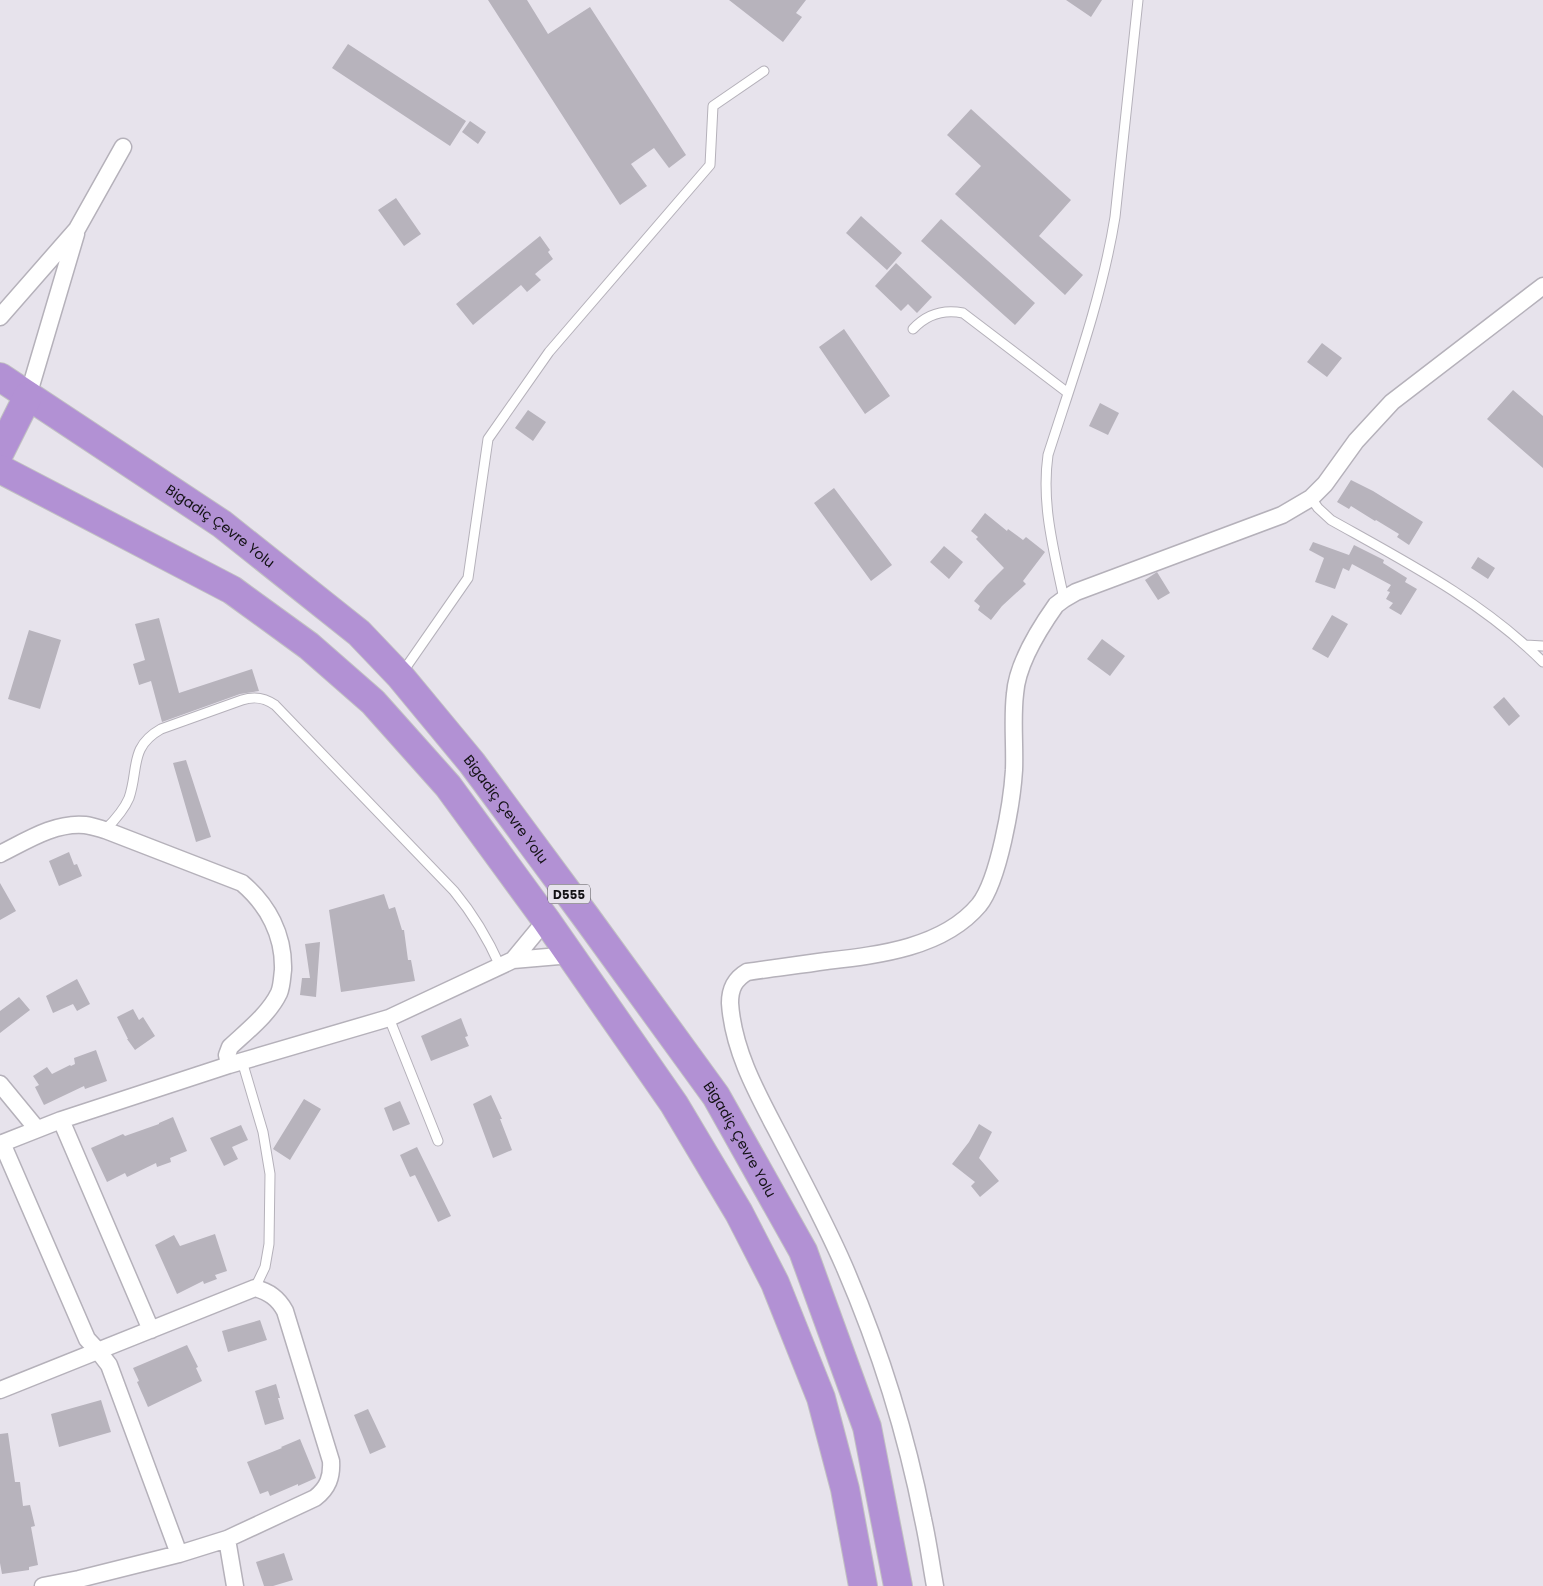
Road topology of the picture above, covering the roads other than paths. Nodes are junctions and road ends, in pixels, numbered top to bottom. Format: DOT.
graph roads {
  1 [pos="1138,0"];
  2 [pos="764,71"];
  3 [pos="123,147"];
  4 [pos="77,230"];
  5 [pos="1543,286"];
  6 [pos="0,317"];
  7 [pos="913,329"];
  8 [pos="0,377"];
  9 [pos="1068,393"];
  10 [pos="28,396"];
  11 [pos="0,452"];
  12 [pos="0,469"];
  13 [pos="1310,498"];
  14 [pos="1064,599"];
  15 [pos="1526,645"];
  16 [pos="1543,646"];
  17 [pos="1543,662"];
  18 [pos="400,676"];
  19 [pos="105,830"];
  20 [pos="0,854"];
  21 [pos="546,920"];
  22 [pos="571,955"];
  23 [pos="507,963"];
  24 [pos="389,1018"];
  25 [pos="236,1063"];
  26 [pos="0,1084"];
  27 [pos="61,1120"];
  28 [pos="37,1129"];
  29 [pos="438,1141"];
  30 [pos="1,1143"];
  31 [pos="255,1288"];
  32 [pos="151,1330"];
  33 [pos="99,1352"];
  34 [pos="0,1390"];
  35 [pos="227,1539"];
  36 [pos="179,1554"];
  37 [pos="80,1582"];
  38 [pos="43,1586"];
  39 [pos="235,1586"];
  40 [pos="863,1586"];
  41 [pos="898,1586"];
  42 [pos="935,1586"];
  1 -- 9 [label="lane"];
  2 -- 18 [label="lane"];
  3 -- 4 [label="street"];
  4 -- 6 [label="street"];
  4 -- 10 [label="street"];
  5 -- 13 [label="street"];
  7 -- 9 [label="lane"];
  8 -- 10 [label="highway, Bigadiç Çevre Yolu / D555"];
  9 -- 14 [label="lane"];
  10 -- 11 [label="highway"];
  10 -- 18 [label="highway, Bigadiç Çevre Yolu / D555"];
  12 -- 21 [label="highway, D555"];
  13 -- 14 [label="street"];
  13 -- 15 [label="lane"];
  14 -- 42 [label="street"];
  15 -- 16 [label="lane"];
  15 -- 17 [label="lane"];
  18 -- 41 [label="highway, Bigadiç Çevre Yolu / D555"];
  19 -- 20 [label="street"];
  19 -- 23 [label="lane"];
  19 -- 25 [label="street"];
  21 -- 22 [label="highway, D555"];
  21 -- 23 [label="street"];
  22 -- 23 [label="street"];
  22 -- 40 [label="highway, D555"];
  23 -- 24 [label="street"];
  24 -- 25 [label="street"];
  24 -- 29 [label="lane"];
  25 -- 27 [label="street"];
  25 -- 31 [label="lane"];
  26 -- 28 [label="street"];
  27 -- 28 [label="street"];
  27 -- 32 [label="street"];
  28 -- 30 [label="street"];
  30 -- 33 [label="street"];
  31 -- 32 [label="street"];
  31 -- 35 [label="street"];
  32 -- 33 [label="street"];
  33 -- 34 [label="street"];
  33 -- 36 [label="street"];
  35 -- 36 [label="street"];
  35 -- 39 [label="street"];
  36 -- 37 [label="street"];
  37 -- 38 [label="street"];
}
